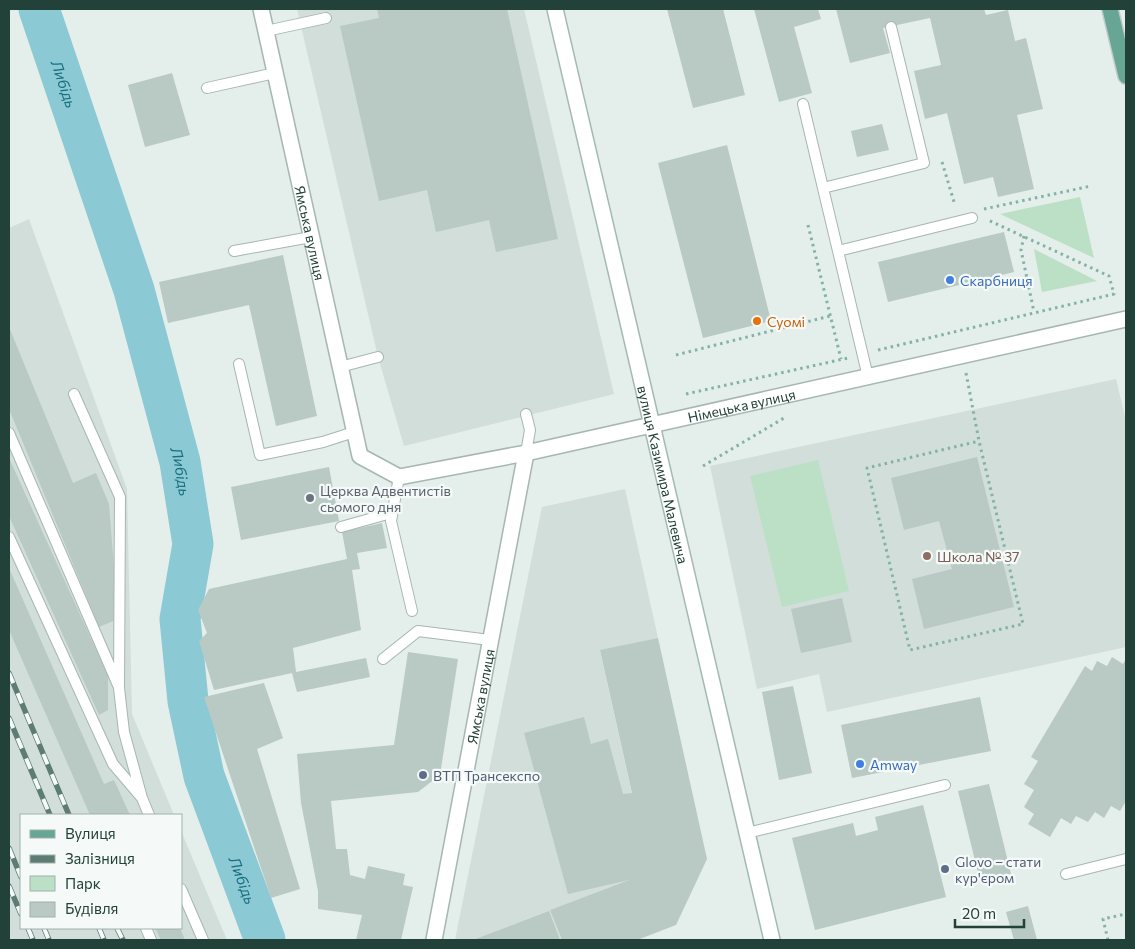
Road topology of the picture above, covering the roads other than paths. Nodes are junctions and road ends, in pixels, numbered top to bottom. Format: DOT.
graph roads {
  1 [pos="261,9"];
  2 [pos="555,9"];
  3 [pos="1110,9"];
  4 [pos="326,18"];
  5 [pos="891,27"];
  6 [pos="266,31"];
  7 [pos="275,73"];
  8 [pos="1126,76"];
  9 [pos="207,88"];
  10 [pos="803,104"];
  11 [pos="823,188"];
  12 [pos="976,217"];
  13 [pos="311,237"];
  14 [pos="234,251"];
  15 [pos="838,251"];
  16 [pos="1126,319"];
  17 [pos="378,357"];
  18 [pos="239,364"];
  19 [pos="340,367"];
  20 [pos="868,376"];
  21 [pos="74,394"];
  22 [pos="526,414"];
  23 [pos="652,425"];
  24 [pos="354,432"];
  25 [pos="9,433"];
  26 [pos="526,453"];
  27 [pos="399,477"];
  28 [pos="391,514"];
  29 [pos="341,528"];
  30 [pos="9,537"];
  31 [pos="412,612"];
  32 [pos="490,640"];
  33 [pos="383,659"];
  34 [pos="119,688"];
  35 [pos="945,785"];
  36 [pos="142,798"];
  37 [pos="150,814"];
  38 [pos="747,833"];
  39 [pos="1126,859"];
  40 [pos="1066,874"];
  41 [pos="182,891"];
  42 [pos="203,940"];
  43 [pos="434,940"];
  44 [pos="772,940"];
  1 -- 6 [label="street, Ямська вулиця"];
  2 -- 23 [label="street, вулиця Казимира Малевича"];
  3 -- 8 [label="main road"];
  4 -- 6 [label="lane"];
  5 -- 11 [label="lane"];
  6 -- 7 [label="street, Ямська вулиця"];
  7 -- 9 [label="lane"];
  7 -- 13 [label="street, Ямська вулиця"];
  10 -- 11 [label="lane"];
  11 -- 15 [label="lane"];
  12 -- 15 [label="lane"];
  13 -- 14 [label="lane"];
  13 -- 19 [label="street, Ямська вулиця"];
  15 -- 20 [label="lane"];
  16 -- 20 [label="street, Німецька вулиця"];
  17 -- 19 [label="lane"];
  18 -- 24 [label="lane"];
  19 -- 24 [label="street, Ямська вулиця"];
  20 -- 23 [label="street, Німецька вулиця"];
  21 -- 34 [label="lane"];
  22 -- 26 [label="lane"];
  23 -- 26 [label="street, Німецька вулиця"];
  23 -- 38 [label="street, вулиця Казимира Малевича"];
  24 -- 27 [label="street, Ямська вулиця"];
  25 -- 34 [label="lane"];
  26 -- 27 [label="street, Німецька вулиця"];
  26 -- 32 [label="street, Ямська вулиця"];
  27 -- 28 [label="lane"];
  28 -- 29 [label="lane"];
  28 -- 31 [label="lane"];
  30 -- 36 [label="lane"];
  32 -- 33 [label="lane"];
  32 -- 43 [label="street, Ямська вулиця"];
  34 -- 36 [label="lane"];
  35 -- 38 [label="lane"];
  36 -- 37 [label="lane"];
  38 -- 44 [label="street, вулиця Казимира Малевича"];
  39 -- 40 [label="lane"];
  41 -- 42 [label="lane"];
}
